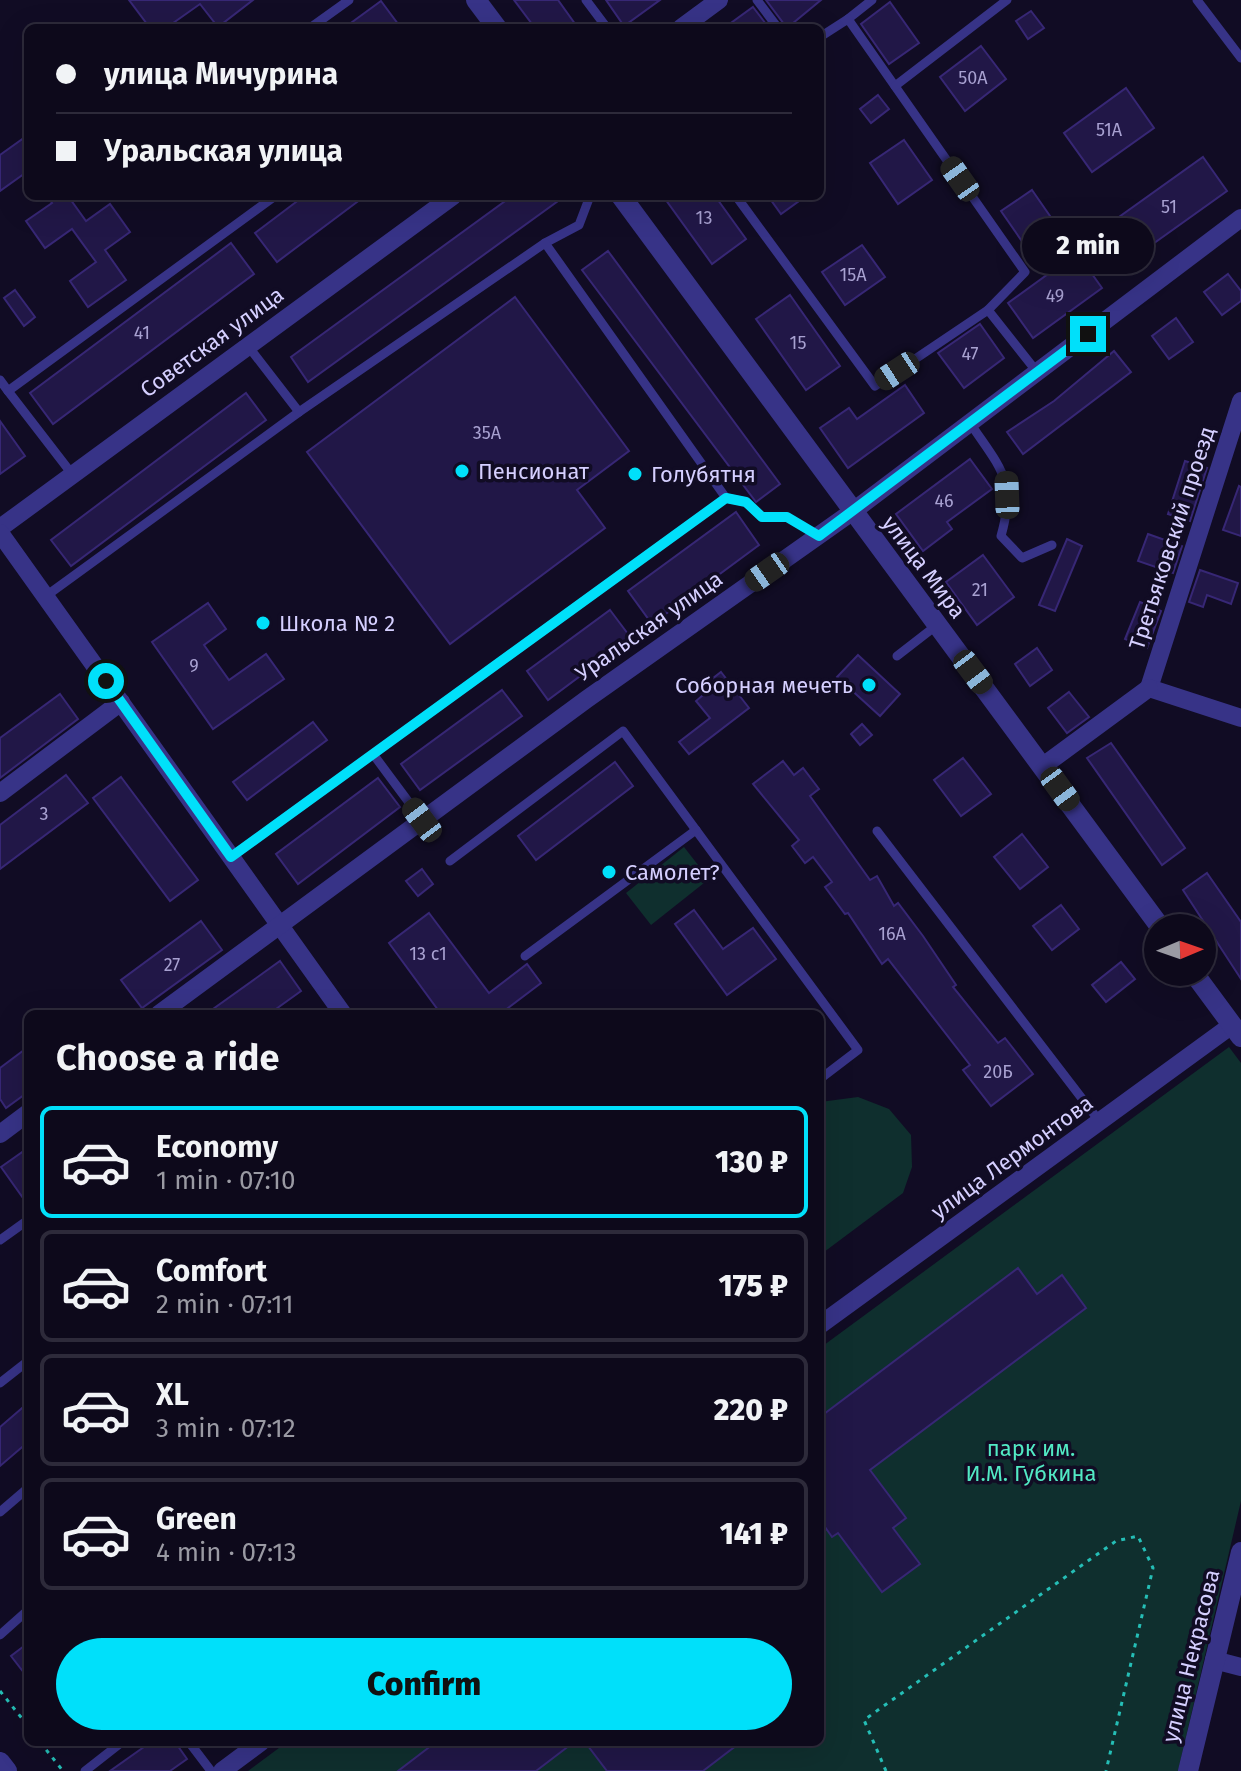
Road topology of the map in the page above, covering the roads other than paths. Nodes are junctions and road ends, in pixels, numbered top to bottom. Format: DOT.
graph roads {
  1 [pos="349,0"];
  2 [pos="476,0"];
  3 [pos="586,0"];
  4 [pos="719,0"];
  5 [pos="757,0"];
  6 [pos="872,0"];
  7 [pos="1007,0"];
  8 [pos="1197,0"];
  9 [pos="848,19"];
  10 [pos="316,24"];
  11 [pos="494,24"];
  12 [pos="604,24"];
  13 [pos="686,24"];
  14 [pos="775,24"];
  15 [pos="824,34"];
  16 [pos="1241,58"];
  17 [pos="895,86"];
  18 [pos="270,200"];
  19 [pos="448,200"];
  20 [pos="588,200"];
  21 [pos="624,200"];
  22 [pos="739,200"];
  23 [pos="1241,218"];
  24 [pos="545,243"];
  25 [pos="988,310"];
  26 [pos="248,346"];
  27 [pos="1037,372"];
  28 [pos="0,380"];
  29 [pos="8,391"];
  30 [pos="1241,401"];
  31 [pos="299,412"];
  32 [pos="970,423"];
  33 [pos="72,474"];
  34 [pos="726,498"];
  35 [pos="852,512"];
  36 [pos="0,531"];
  37 [pos="819,536"];
  38 [pos="1052,545"];
  39 [pos="46,596"];
  40 [pos="937,625"];
  41 [pos="897,656"];
  42 [pos="1149,688"];
  43 [pos="121,702"];
  44 [pos="1241,718"];
  45 [pos="373,754"];
  46 [pos="1043,766"];
  47 [pos="0,793"];
  48 [pos="422,820"];
  49 [pos="696,830"];
  50 [pos="877,831"];
  51 [pos="231,857"];
  52 [pos="450,861"];
  53 [pos="1151,914"];
  54 [pos="278,924"];
  55 [pos="525,956"];
  56 [pos="1203,986"];
  57 [pos="164,1010"];
  58 [pos="340,1010"];
  59 [pos="1236,1031"];
  60 [pos="824,1076"];
  61 [pos="24,1116"];
  62 [pos="1100,1122"];
  63 [pos="0,1134"];
  64 [pos="24,1223"];
  65 [pos="0,1240"];
  66 [pos="824,1322"];
  67 [pos="24,1364"];
  68 [pos="0,1383"];
  69 [pos="24,1491"];
  70 [pos="0,1512"];
  71 [pos="1241,1552"];
  72 [pos="24,1614"];
  73 [pos="0,1635"];
  74 [pos="1214,1660"];
  75 [pos="1241,1667"];
  76 [pos="117,1746"];
  77 [pos="192,1746"];
  78 [pos="256,1746"];
  79 [pos="0,1762"];
  80 [pos="7,1771"];
  81 [pos="85,1771"];
  82 [pos="211,1771"];
  83 [pos="222,1771"];
  84 [pos="1188,1771"];
  1 -- 10 [label="lane"];
  2 -- 11 [label="street"];
  3 -- 12 [label="lane"];
  4 -- 13 [label="street"];
  5 -- 14 [label="lane"];
  6 -- 9 [label="lane"];
  7 -- 17 [label="lane"];
  8 -- 16 [label="lane"];
  9 -- 15 [label="lane"];
  9 -- 17 [label="lane"];
  17 -- 25 [label="lane"];
  18 -- 29 [label="lane"];
  19 -- 26 [label="street, Советская улица"];
  20 -- 24 [label="lane"];
  21 -- 35 [label="street, улица Мира"];
  22 -- 25 [label="lane"];
  23 -- 27 [label="street, Уральская улица"];
  24 -- 31 [label="lane"];
  24 -- 34 [label="lane"];
  25 -- 27 [label="lane"];
  26 -- 31 [label="lane"];
  26 -- 33 [label="street, Советская улица"];
  27 -- 32 [label="street, Уральская улица"];
  28 -- 29 [label="lane"];
  29 -- 33 [label="lane"];
  30 -- 42 [label="street, Третьяковский проезд"];
  31 -- 39 [label="lane"];
  32 -- 35 [label="street, Уральская улица"];
  32 -- 38 [label="lane"];
  33 -- 36 [label="street, Советская улица"];
  34 -- 37 [label="lane"];
  34 -- 45 [label="lane"];
  35 -- 37 [label="street, Уральская улица"];
  35 -- 40 [label="street, улица Мира"];
  36 -- 39 [label="street"];
  37 -- 48 [label="street, Уральская улица"];
  39 -- 43 [label="street"];
  40 -- 41 [label="lane"];
  40 -- 46 [label="street, улица Мира"];
  42 -- 44 [label="street"];
  42 -- 46 [label="street"];
  43 -- 47 [label="street"];
  43 -- 51 [label="street"];
  45 -- 48 [label="lane"];
  45 -- 51 [label="lane"];
  46 -- 53 [label="street, улица Мира"];
  48 -- 54 [label="street, Уральская улица"];
  49 -- 52 [label="lane"];
  49 -- 55 [label="lane"];
  49 -- 60 [label="lane"];
  50 -- 62 [label="lane"];
  51 -- 54 [label="street"];
  54 -- 57 [label="street, Уральская улица"];
  54 -- 58 [label="street"];
  56 -- 59 [label="street"];
  59 -- 62 [label="street, улица Лермонтова"];
  61 -- 63 [label="street"];
  62 -- 66 [label="street, улица Лермонтова"];
  64 -- 65 [label="lane"];
  67 -- 68 [label="lane"];
  69 -- 70 [label="lane"];
  71 -- 74 [label="street, улица Некрасова"];
  72 -- 73 [label="lane"];
  74 -- 75 [label="street"];
  74 -- 84 [label="street, улица Некрасова"];
  76 -- 81 [label="lane"];
  77 -- 82 [label="lane"];
  78 -- 83 [label="street"];
  79 -- 80 [label="street"];
}
